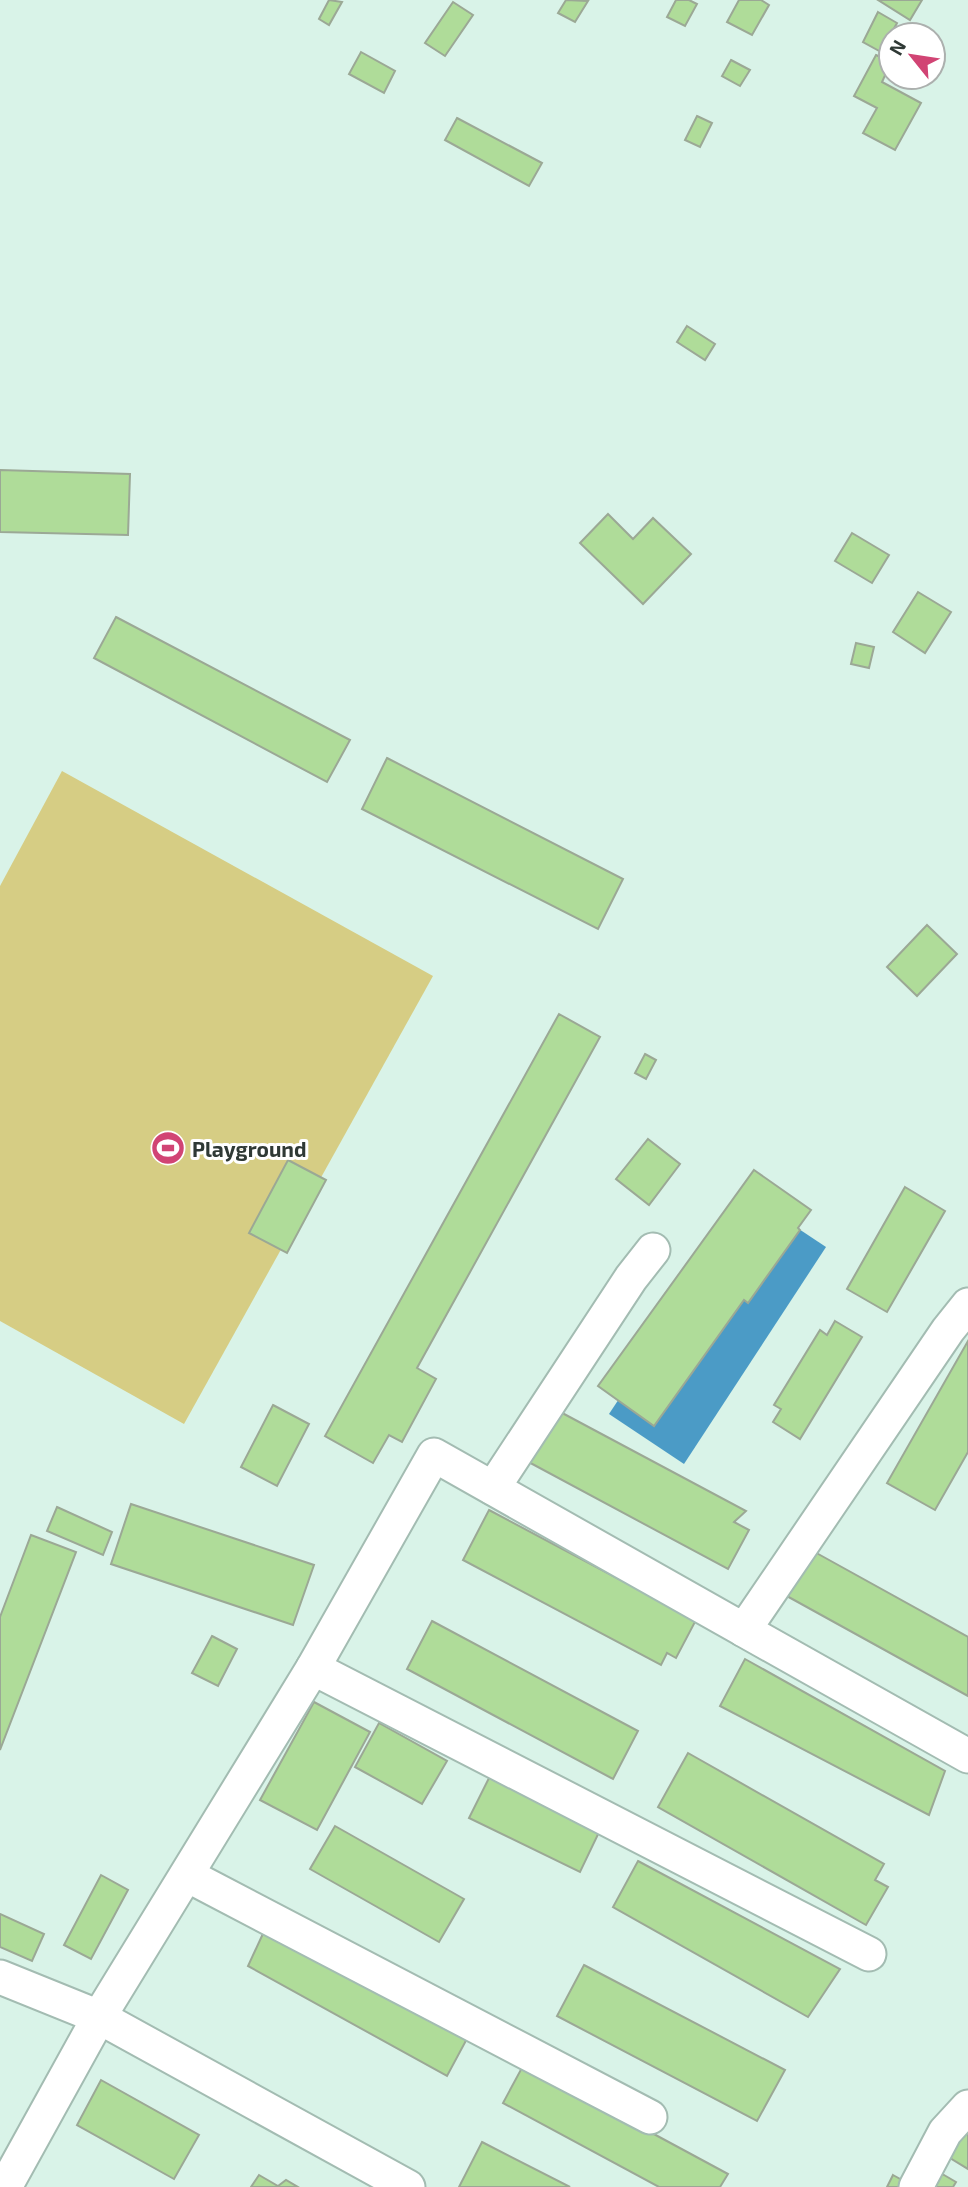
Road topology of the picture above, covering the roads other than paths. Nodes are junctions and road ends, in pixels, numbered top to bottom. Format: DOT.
graph roads {
  1 [pos="653,1250"];
  2 [pos="968,1305"];
  3 [pos="494,1488"];
  4 [pos="744,1630"];
  5 [pos="313,1668"];
  6 [pos="968,1755"];
  7 [pos="187,1875"];
  8 [pos="869,1954"];
  9 [pos="0,1977"];
  10 [pos="99,2017"];
  11 [pos="968,2107"];
  12 [pos="650,2117"];
  13 [pos="5,2187"];
  14 [pos="408,2187"];
  15 [pos="916,2187"];
  1 -- 3 [label="street"];
  2 -- 4 [label="street"];
  3 -- 4 [label="street"];
  3 -- 5 [label="street"];
  4 -- 6 [label="street"];
  5 -- 7 [label="street"];
  5 -- 8 [label="street"];
  7 -- 10 [label="street"];
  7 -- 12 [label="street"];
  9 -- 10 [label="street"];
  10 -- 13 [label="street"];
  10 -- 14 [label="street"];
  11 -- 15 [label="street"];
}
